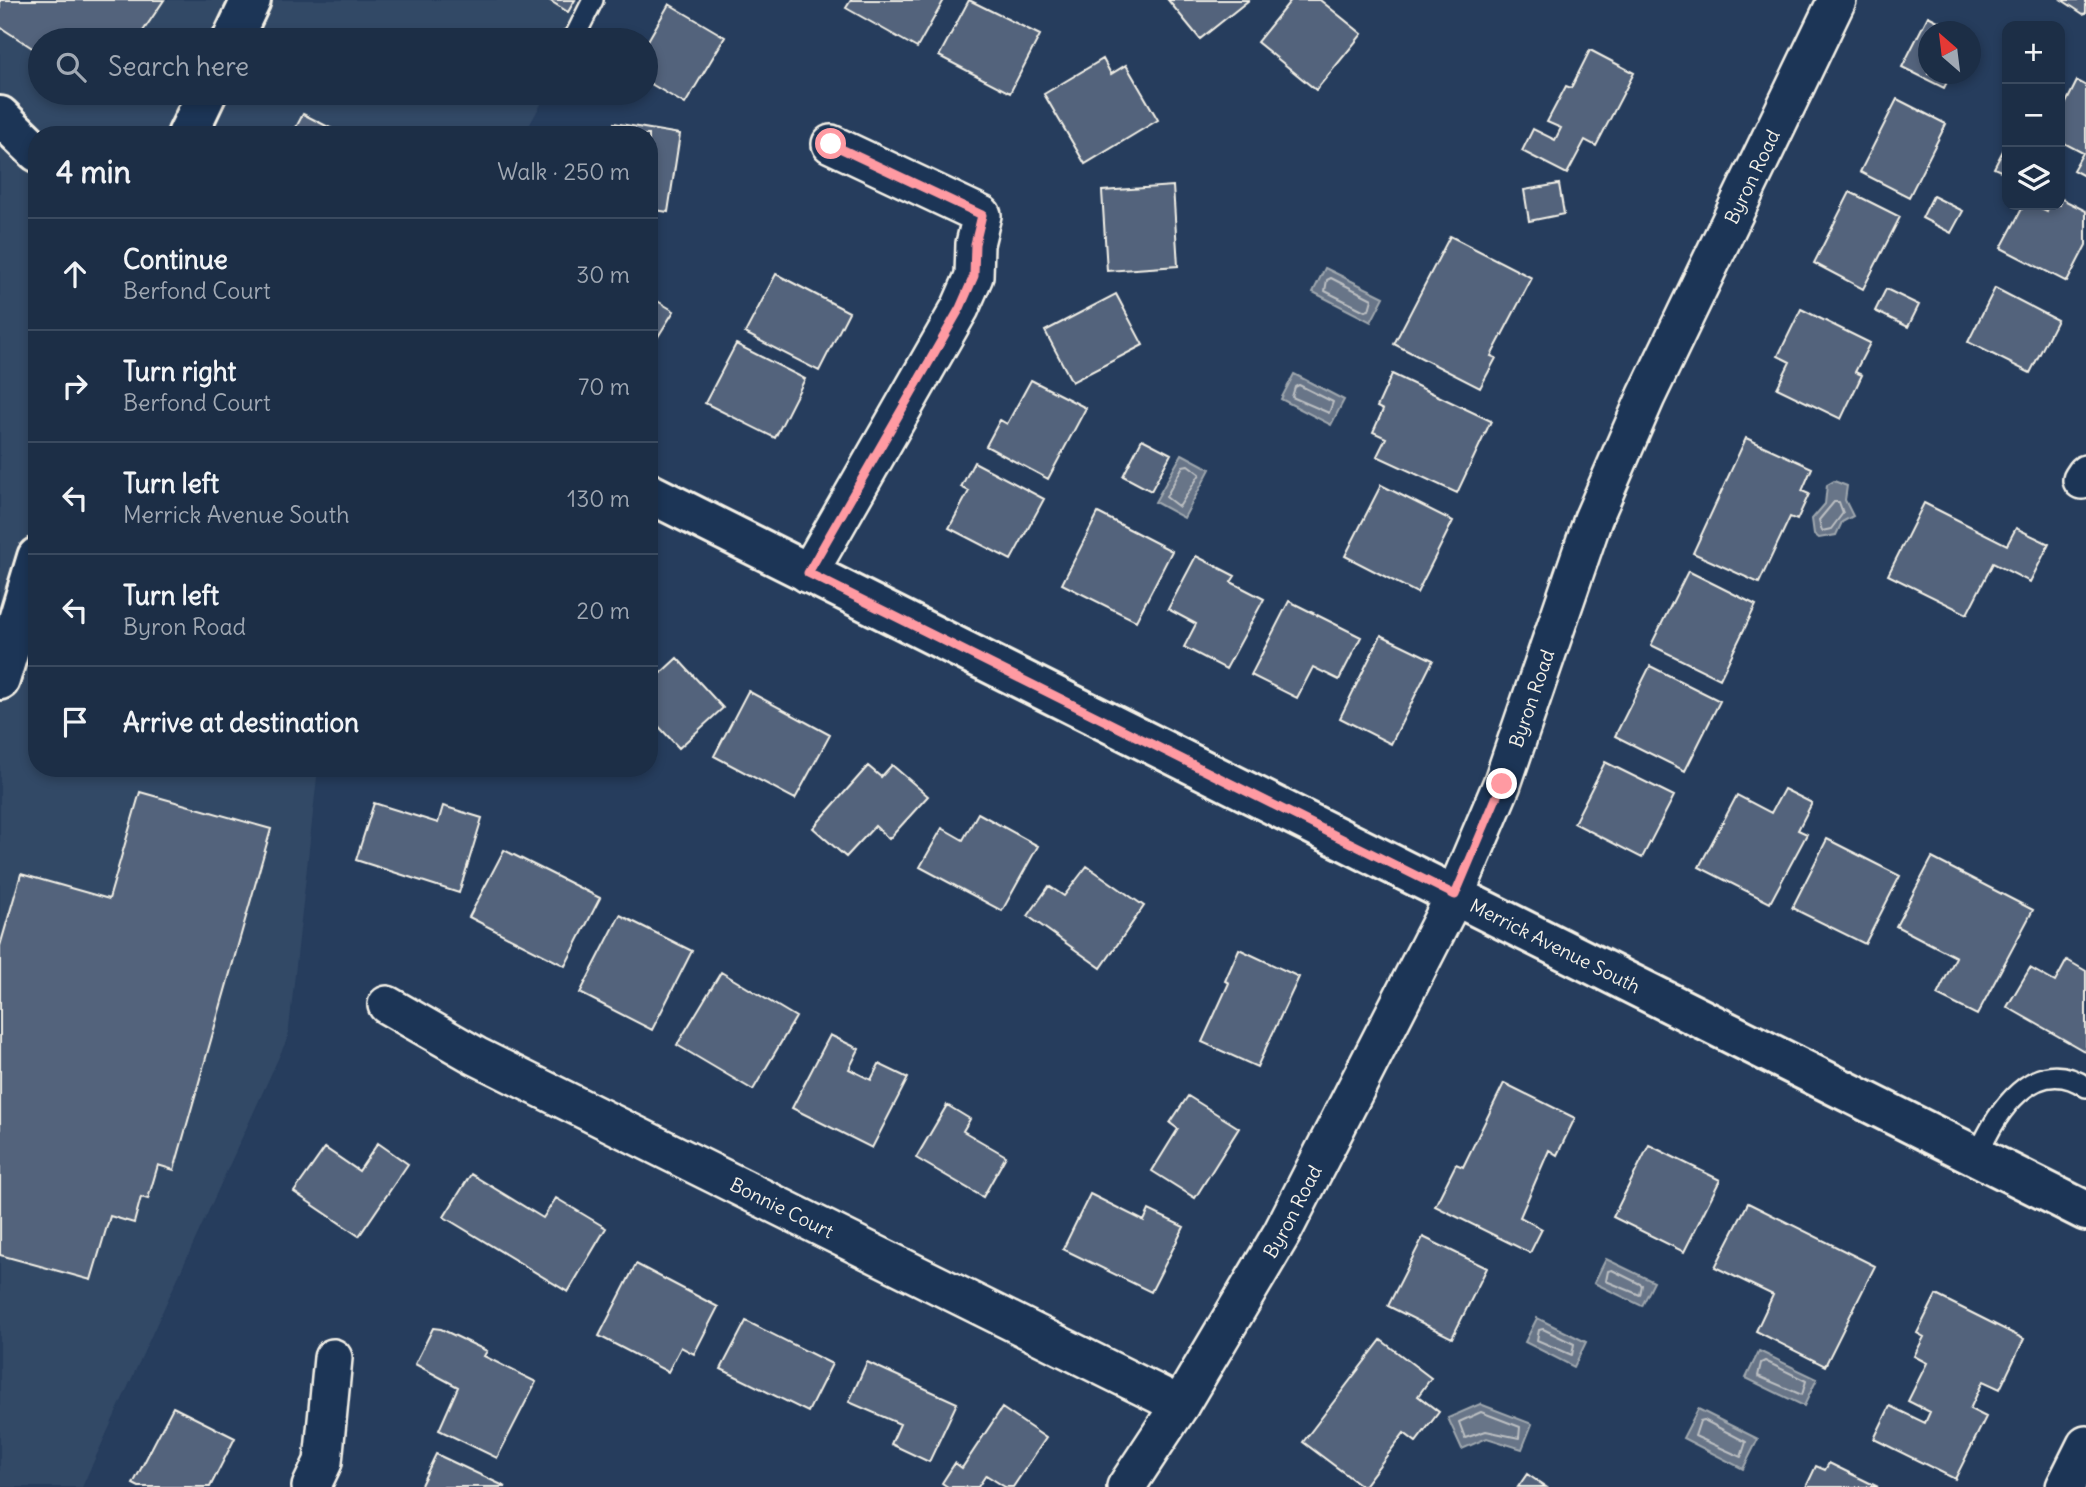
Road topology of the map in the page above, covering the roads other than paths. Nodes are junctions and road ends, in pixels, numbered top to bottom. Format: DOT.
graph roads {
  1 [pos="251,0"];
  2 [pos="593,0"];
  3 [pos="1837,0"];
  4 [pos="238,28"];
  5 [pos="579,28"];
  6 [pos="201,105"];
  7 [pos="0,116"];
  8 [pos="191,126"];
  9 [pos="28,143"];
  10 [pos="831,144"];
  11 [pos="658,498"];
  12 [pos="808,573"];
  13 [pos="28,587"];
  14 [pos="0,680"];
  15 [pos="1455,895"];
  16 [pos="387,1005"];
  17 [pos="2086,1087"];
  18 [pos="1978,1155"];
  19 [pos="2086,1211"];
  20 [pos="333,1359"];
  21 [pos="1180,1405"];
  22 [pos="2086,1444"];
  23 [pos="311,1487"];
  24 [pos="1125,1487"];
  25 [pos="2065,1487"];
  1 -- 4 [label="street"];
  2 -- 5 [label="lane"];
  3 -- 15 [label="street, Byron Road"];
  6 -- 8 [label="street"];
  7 -- 9 [label="street"];
  10 -- 12 [label="street"];
  11 -- 12 [label="street, Merrick Avenue South"];
  12 -- 15 [label="street, Merrick Avenue South"];
  13 -- 14 [label="street"];
  15 -- 18 [label="street, Merrick Avenue South"];
  15 -- 21 [label="street, Byron Road"];
  16 -- 21 [label="street, Bonnie Court"];
  17 -- 18 [label="lane"];
  18 -- 19 [label="street, Merrick Avenue South"];
  20 -- 23 [label="street"];
  21 -- 24 [label="street, Byron Road"];
  22 -- 25 [label="street"];
}
